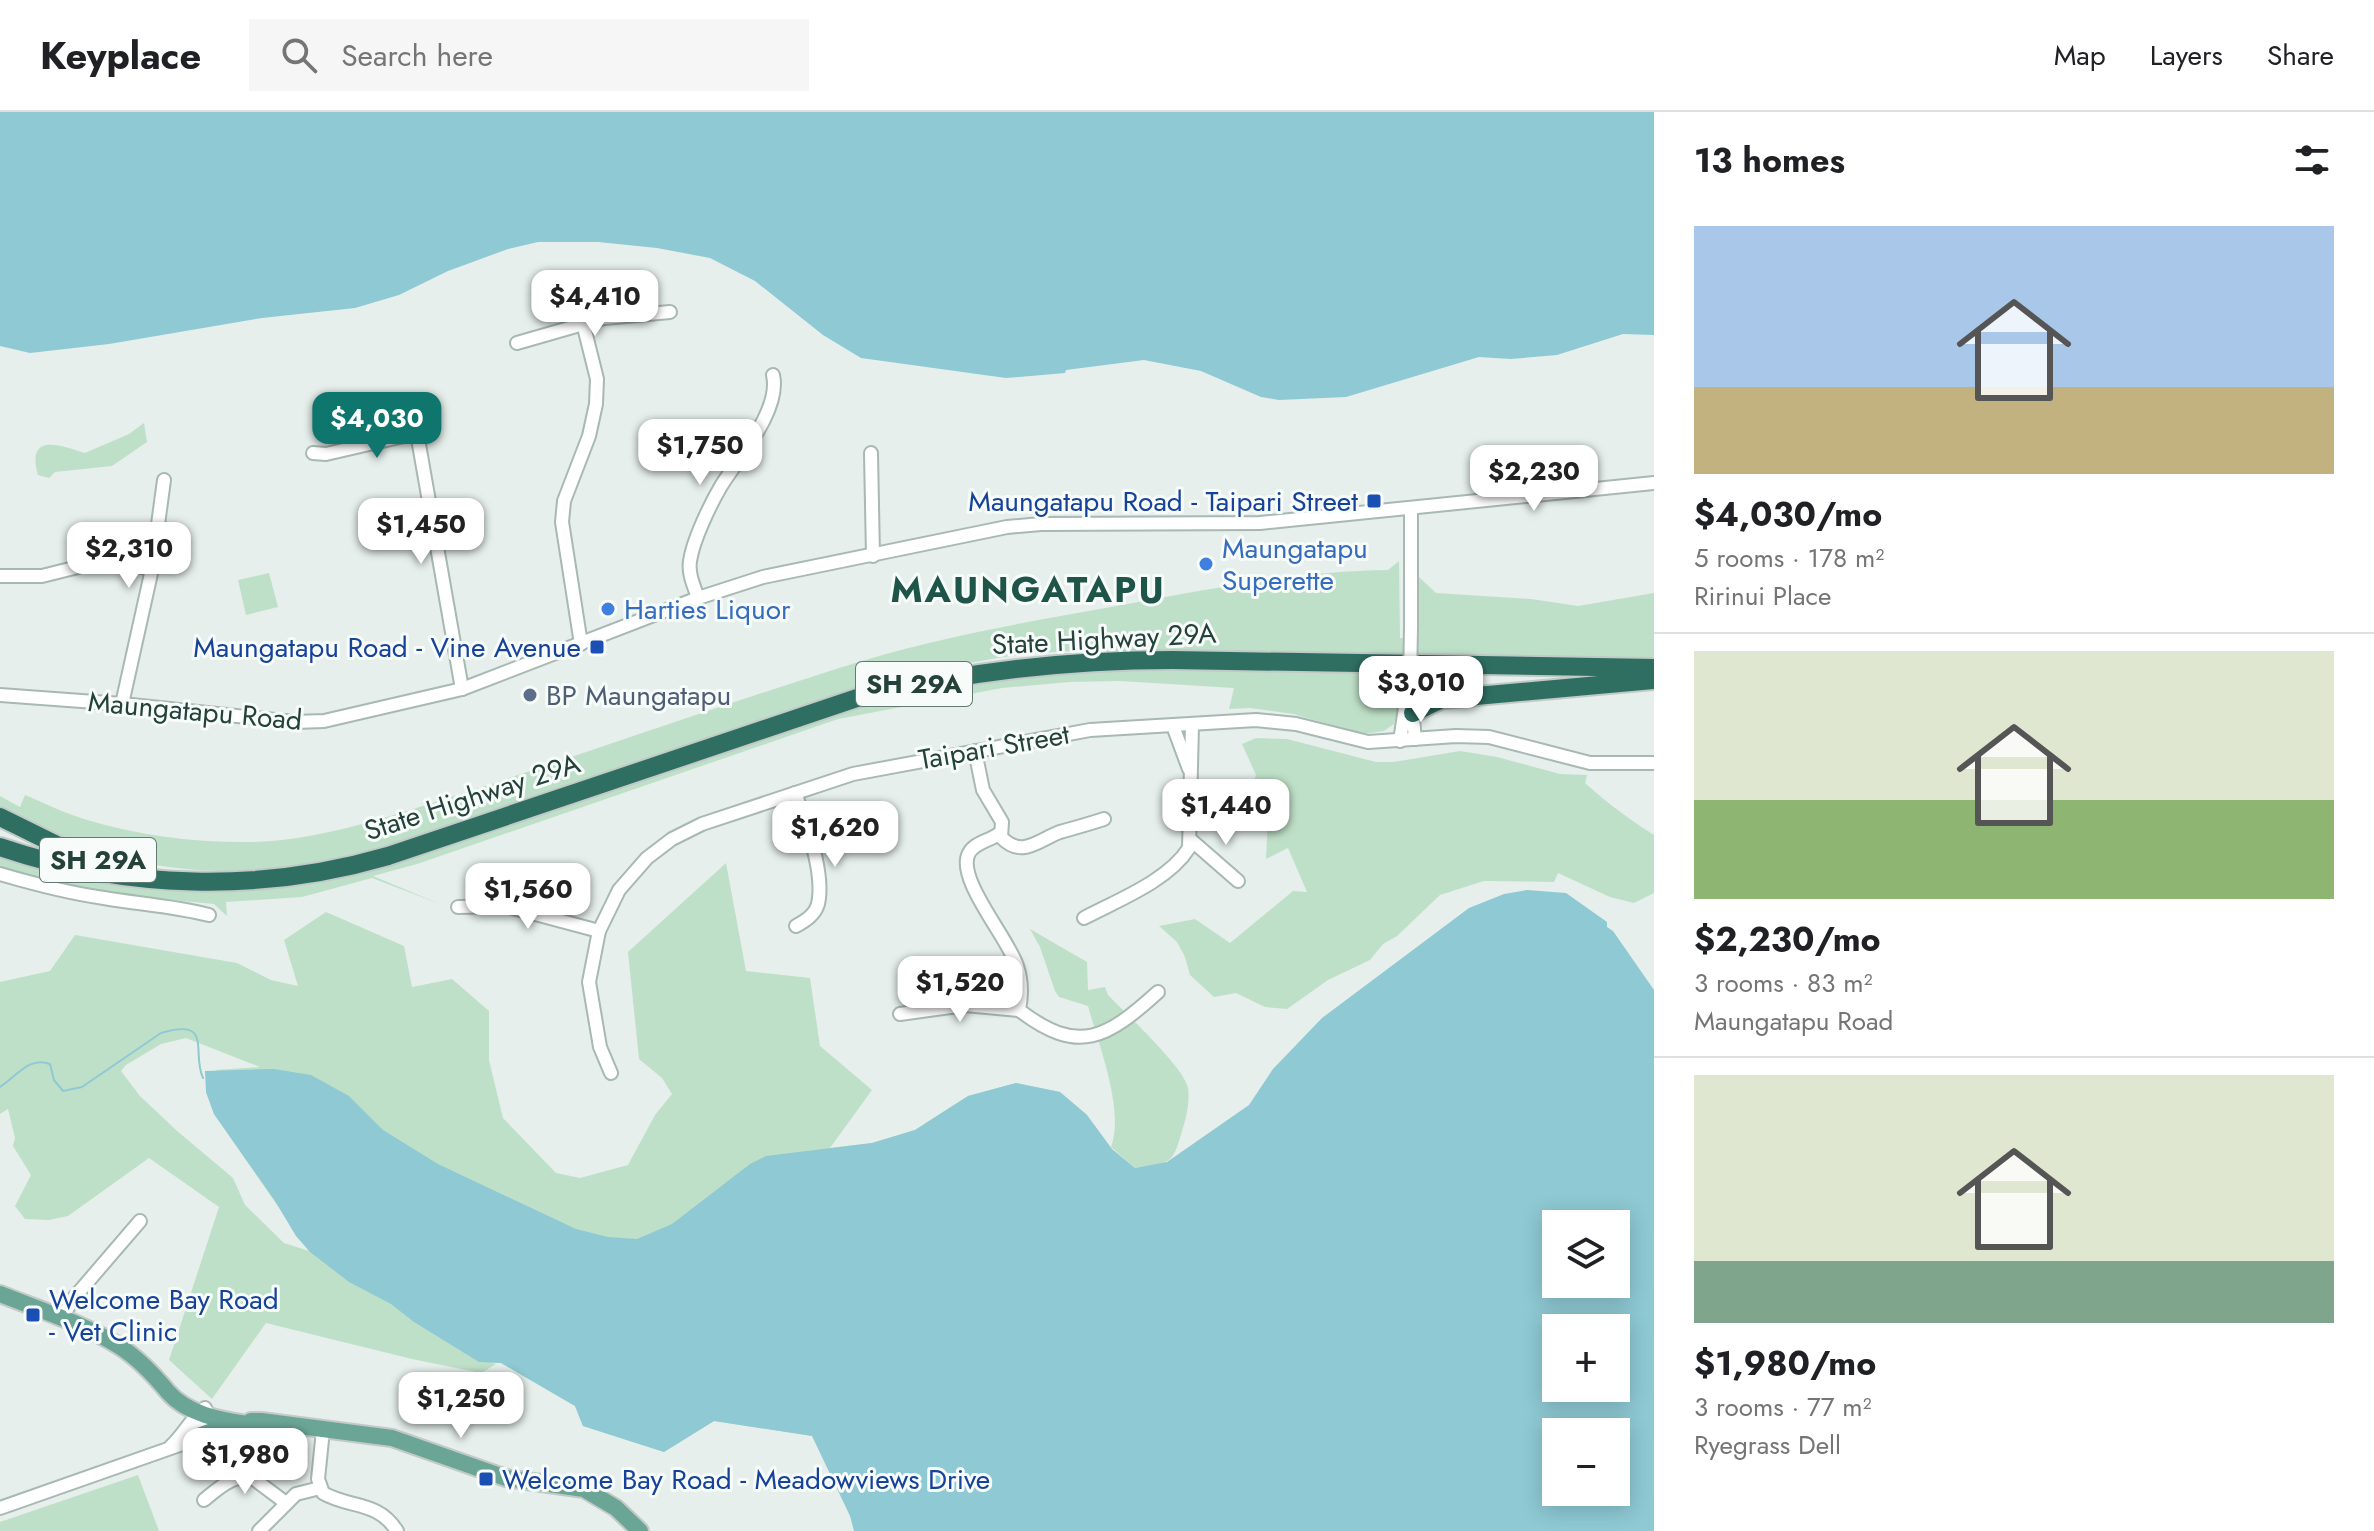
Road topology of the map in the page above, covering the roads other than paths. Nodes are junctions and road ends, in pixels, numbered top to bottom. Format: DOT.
graph roads {
  1 [pos="670,312"];
  2 [pos="583,323"];
  3 [pos="517,343"];
  4 [pos="773,375"];
  5 [pos="432,424"];
  6 [pos="417,433"];
  7 [pos="313,453"];
  8 [pos="871,453"];
  9 [pos="164,480"];
  10 [pos="1654,483"];
  11 [pos="1411,508"];
  12 [pos="873,556"];
  13 [pos="152,569"];
  14 [pos="0,576"];
  15 [pos="698,598"];
  16 [pos="581,644"];
  17 [pos="1654,668"];
  18 [pos="1654,680"];
  19 [pos="1410,686"];
  20 [pos="462,689"];
  21 [pos="0,695"];
  22 [pos="1443,699"];
  23 [pos="122,704"];
  24 [pos="1413,713"];
  25 [pos="1192,725"];
  26 [pos="1173,726"];
  27 [pos="1415,739"];
  28 [pos="1400,741"];
  29 [pos="975,751"];
  30 [pos="1654,763"];
  31 [pos="1191,776"];
  32 [pos="795,793"];
  33 [pos="0,817"];
  34 [pos="1104,819"];
  35 [pos="1000,833"];
  36 [pos="1191,840"];
  37 [pos="0,847"];
  38 [pos="0,874"];
  39 [pos="203,881"];
  40 [pos="1238,881"];
  41 [pos="458,907"];
  42 [pos="209,915"];
  43 [pos="1084,918"];
  44 [pos="796,926"];
  45 [pos="599,931"];
  46 [pos="1158,992"];
  47 [pos="1019,1010"];
  48 [pos="900,1014"];
  49 [pos="611,1073"];
  50 [pos="140,1221"];
  51 [pos="0,1294"];
  52 [pos="62,1318"];
  53 [pos="204,1412"];
  54 [pos="244,1422"];
  55 [pos="323,1430"];
  56 [pos="195,1437"];
  57 [pos="170,1447"];
  58 [pos="320,1488"];
  59 [pos="204,1500"];
  60 [pos="286,1503"];
  61 [pos="0,1508"];
  62 [pos="259,1531"];
  63 [pos="397,1531"];
  64 [pos="640,1531"];
  1 -- 2 [label="street"];
  2 -- 3 [label="street"];
  2 -- 16 [label="street"];
  4 -- 15 [label="street"];
  5 -- 6 [label="street"];
  6 -- 7 [label="street"];
  6 -- 20 [label="street"];
  8 -- 12 [label="street"];
  9 -- 13 [label="street"];
  10 -- 11 [label="street, Maungatapu Road"];
  11 -- 12 [label="street, Maungatapu Road"];
  11 -- 19 [label="street, bridge"];
  12 -- 15 [label="street, Maungatapu Road"];
  13 -- 14 [label="street"];
  13 -- 23 [label="street"];
  15 -- 16 [label="street, Maungatapu Road"];
  16 -- 20 [label="street, Maungatapu Road"];
  17 -- 39 [label="highway, State Highway 29A / SH 29A"];
  18 -- 22 [label="highway"];
  19 -- 22 [label="highway"];
  19 -- 24 [label="street"];
  19 -- 28 [label="street"];
  20 -- 23 [label="street, Maungatapu Road"];
  21 -- 23 [label="street, Maungatapu Road"];
  22 -- 24 [label="highway"];
  24 -- 27 [label="street"];
  25 -- 26 [label="street, Taipari Street"];
  25 -- 28 [label="street, Taipari Street"];
  25 -- 31 [label="street"];
  26 -- 29 [label="street, Taipari Street"];
  26 -- 31 [label="street"];
  27 -- 28 [label="street, Taipari Street"];
  27 -- 30 [label="street, Taipari Street"];
  29 -- 32 [label="street, Taipari Street"];
  29 -- 35 [label="street"];
  31 -- 36 [label="street"];
  32 -- 44 [label="street"];
  32 -- 45 [label="street, Taipari Street"];
  33 -- 39 [label="highway, State Highway 29A / SH 29A"];
  34 -- 35 [label="street"];
  35 -- 47 [label="street"];
  36 -- 40 [label="street"];
  36 -- 43 [label="street"];
  37 -- 39 [label="highway, State Highway 29A / SH 29A"];
  38 -- 42 [label="street"];
  41 -- 45 [label="street"];
  45 -- 49 [label="street, Taipari Street"];
  46 -- 47 [label="street"];
  47 -- 48 [label="street"];
  50 -- 52 [label="street"];
  51 -- 52 [label="main road"];
  52 -- 53 [label="main road"];
  53 -- 54 [label="main road"];
  53 -- 56 [label="street"];
  53 -- 57 [label="street"];
  54 -- 55 [label="main road"];
  54 -- 56 [label="main road"];
  55 -- 58 [label="street"];
  55 -- 64 [label="main road"];
  56 -- 57 [label="street"];
  57 -- 61 [label="street"];
  58 -- 60 [label="street"];
  58 -- 63 [label="street"];
  59 -- 60 [label="street"];
  60 -- 62 [label="street"];
}
